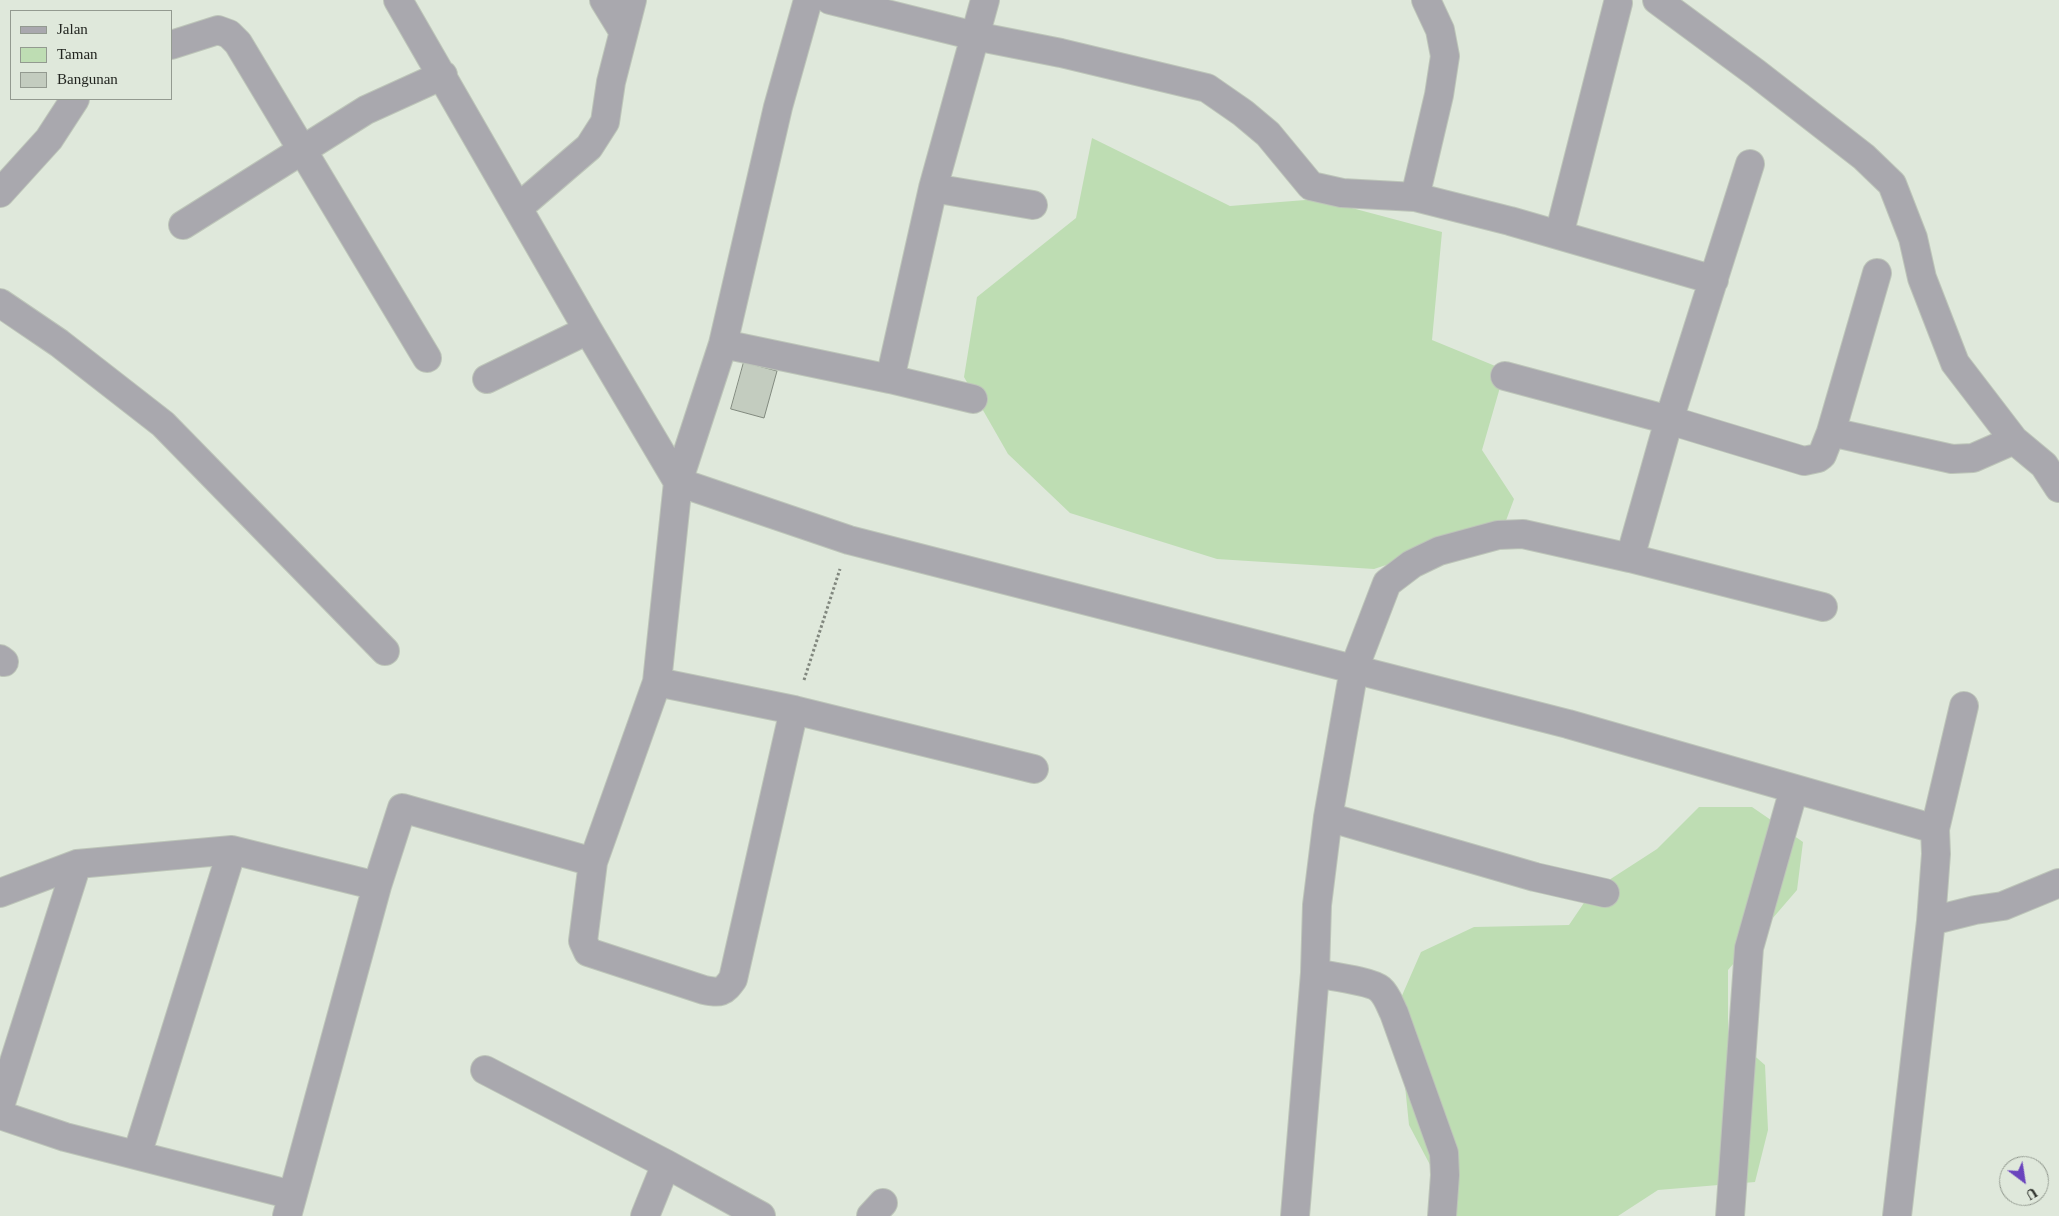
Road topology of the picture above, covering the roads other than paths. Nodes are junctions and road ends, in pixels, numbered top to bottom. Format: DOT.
graph roads {
  1 [pos="398,0"];
  2 [pos="604,0"];
  3 [pos="632,0"];
  4 [pos="808,0"];
  5 [pos="830,0"];
  6 [pos="985,0"];
  7 [pos="1426,0"];
  8 [pos="1658,0"];
  9 [pos="1618,3"];
  10 [pos="623,31"];
  11 [pos="975,36"];
  12 [pos="172,45"];
  13 [pos="443,75"];
  14 [pos="74,100"];
  15 [pos="302,150"];
  16 [pos="1750,164"];
  17 [pos="933,188"];
  18 [pos="0,193"];
  19 [pos="1415,197"];
  20 [pos="1033,206"];
  21 [pos="518,208"];
  22 [pos="183,225"];
  23 [pos="1559,235"];
  24 [pos="1877,273"];
  25 [pos="1714,280"];
  26 [pos="0,303"];
  27 [pos="588,330"];
  28 [pos="723,344"];
  29 [pos="427,358"];
  30 [pos="1505,376"];
  31 [pos="487,379"];
  32 [pos="890,379"];
  33 [pos="973,399"];
  34 [pos="1669,420"];
  35 [pos="1831,432"];
  36 [pos="2014,440"];
  37 [pos="2051,459"];
  38 [pos="678,482"];
  39 [pos="2059,488"];
  40 [pos="1630,558"];
  41 [pos="1822,607"];
  42 [pos="385,651"];
  43 [pos="1354,669"];
  44 [pos="657,682"];
  45 [pos="1964,706"];
  46 [pos="794,710"];
  47 [pos="1034,769"];
  48 [pos="1794,789"];
  49 [pos="1328,817"];
  50 [pos="1935,829"];
  51 [pos="232,850"];
  52 [pos="594,862"];
  53 [pos="77,864"];
  54 [pos="2059,883"];
  55 [pos="377,886"];
  56 [pos="0,893"];
  57 [pos="1605,893"];
  58 [pos="1931,922"];
  59 [pos="1314,973"];
  60 [pos="485,1070"];
  61 [pos="0,1106"];
  62 [pos="0,1116"];
  63 [pos="137,1155"];
  64 [pos="666,1164"];
  65 [pos="289,1206"];
  66 [pos="644,1216"];
  67 [pos="761,1216"];
  68 [pos="1295,1216"];
  69 [pos="1442,1216"];
  70 [pos="1730,1216"];
  71 [pos="1897,1216"];
  1 -- 13 [label="street"];
  2 -- 10 [label="street"];
  3 -- 10 [label="street"];
  4 -- 28 [label="street"];
  5 -- 11 [label="street"];
  6 -- 11 [label="street"];
  7 -- 19 [label="street"];
  8 -- 36 [label="street"];
  9 -- 23 [label="street"];
  10 -- 21 [label="street"];
  11 -- 17 [label="street"];
  11 -- 19 [label="street"];
  12 -- 15 [label="street"];
  13 -- 15 [label="street"];
  13 -- 21 [label="street"];
  14 -- 18 [label="street"];
  15 -- 22 [label="street"];
  15 -- 29 [label="street"];
  16 -- 25 [label="street"];
  17 -- 20 [label="street"];
  17 -- 32 [label="street"];
  19 -- 23 [label="street"];
  21 -- 27 [label="street"];
  23 -- 25 [label="street"];
  24 -- 35 [label="street"];
  25 -- 34 [label="street"];
  26 -- 42 [label="street"];
  27 -- 31 [label="street"];
  27 -- 38 [label="street"];
  28 -- 32 [label="street"];
  28 -- 38 [label="street"];
  30 -- 34 [label="street"];
  32 -- 33 [label="street"];
  34 -- 35 [label="street"];
  34 -- 40 [label="street"];
  35 -- 36 [label="street"];
  36 -- 37 [label="street"];
  37 -- 39 [label="street"];
  38 -- 43 [label="street"];
  38 -- 44 [label="street"];
  40 -- 41 [label="street"];
  40 -- 43 [label="street"];
  43 -- 48 [label="street"];
  43 -- 49 [label="street"];
  44 -- 46 [label="street"];
  44 -- 52 [label="street"];
  45 -- 50 [label="street"];
  46 -- 47 [label="street"];
  46 -- 52 [label="street"];
  48 -- 50 [label="street"];
  48 -- 70 [label="street"];
  49 -- 57 [label="street"];
  49 -- 59 [label="street"];
  50 -- 58 [label="street"];
  51 -- 53 [label="street"];
  51 -- 55 [label="street"];
  51 -- 63 [label="street"];
  52 -- 55 [label="street"];
  53 -- 56 [label="street"];
  53 -- 61 [label="street"];
  54 -- 58 [label="street"];
  55 -- 65 [label="street"];
  58 -- 71 [label="street"];
  59 -- 68 [label="street"];
  59 -- 69 [label="street"];
  60 -- 64 [label="street"];
  62 -- 63 [label="street"];
  63 -- 65 [label="street"];
  64 -- 66 [label="street"];
  64 -- 67 [label="street"];
}
